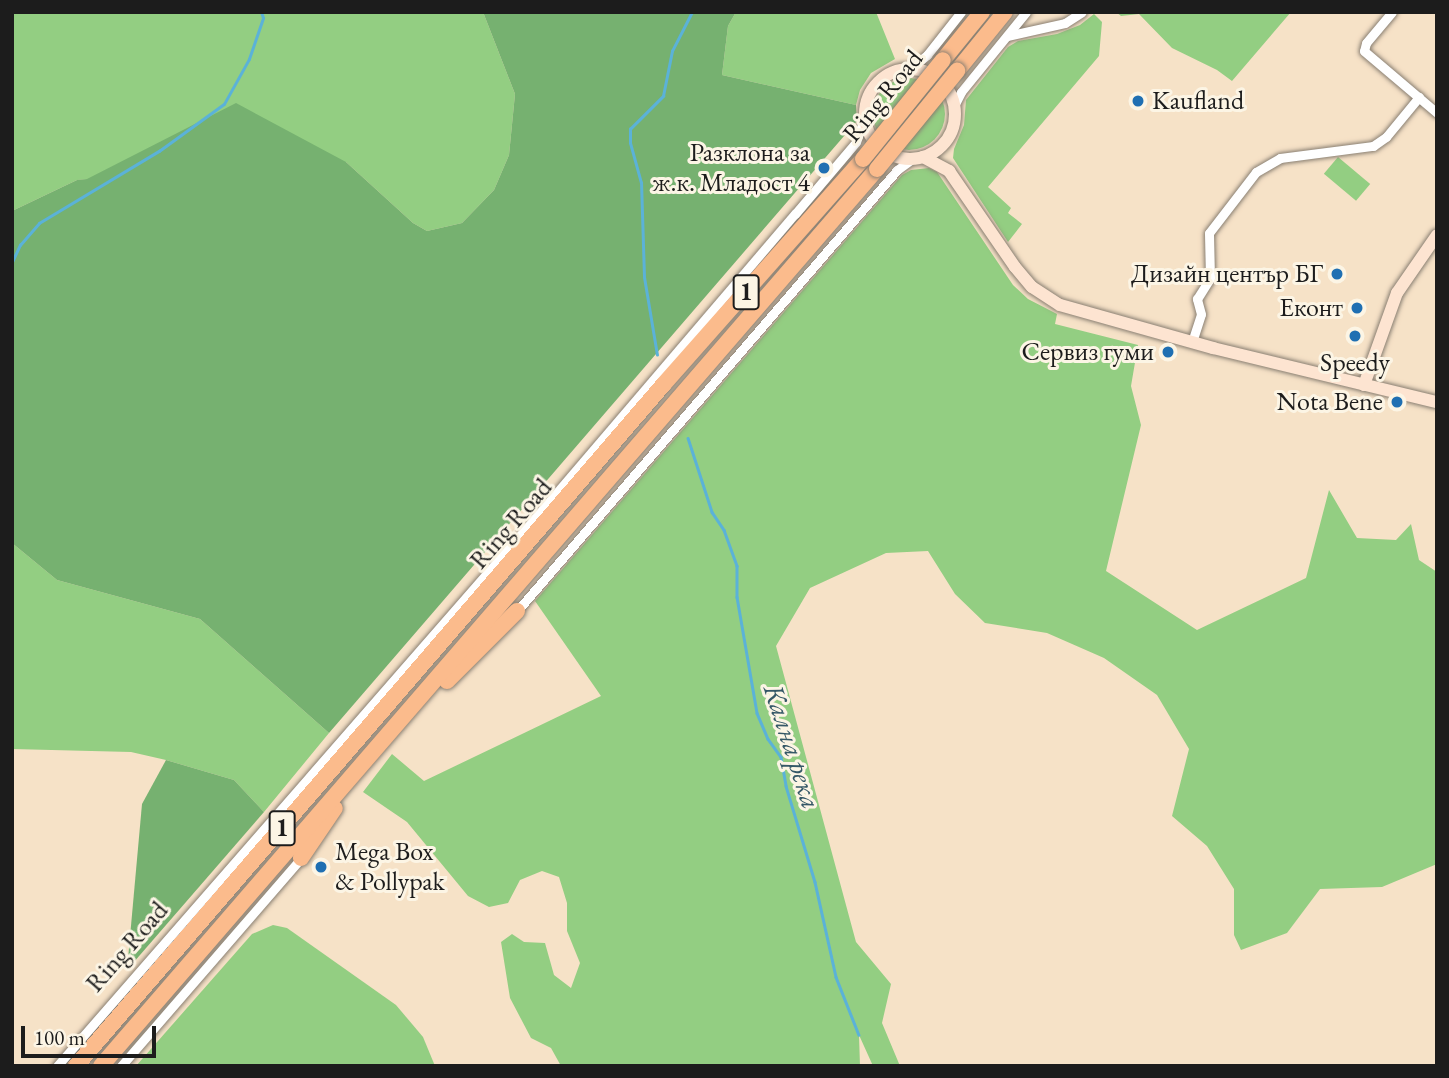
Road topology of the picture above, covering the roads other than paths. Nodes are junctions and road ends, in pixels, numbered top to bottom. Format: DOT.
graph roads {
  1 [pos="961,12"];
  2 [pos="982,12"];
  3 [pos="1005,12"];
  4 [pos="1026,12"];
  5 [pos="1082,12"];
  6 [pos="1392,12"];
  7 [pos="1006,37"];
  8 [pos="911,68"];
  9 [pos="1419,97"];
  10 [pos="955,104"];
  11 [pos="1437,113"];
  12 [pos="864,116"];
  13 [pos="946,142"];
  14 [pos="918,158"];
  15 [pos="949,171"];
  16 [pos="1437,234"];
  17 [pos="1192,342"];
  18 [pos="1364,385"];
  19 [pos="1437,402"];
  20 [pos="591,469"];
  21 [pos="553,497"];
  22 [pos="506,551"];
  23 [pos="482,596"];
  24 [pos="517,611"];
  25 [pos="407,713"];
  26 [pos="358,770"];
  27 [pos="301,858"];
  28 [pos="78,1064"];
  29 [pos="57,1066"];
  30 [pos="101,1066"];
  31 [pos="121,1066"];
  1 -- 8 [label="street"];
  2 -- 20 [label="highway, Ring Road / 1, bridge"];
  3 -- 25 [label="highway, Ring Road / 1, bridge"];
  4 -- 7 [label="street"];
  5 -- 7 [label="street"];
  6 -- 9 [label="street"];
  7 -- 10 [label="street"];
  8 -- 10 [label="street"];
  8 -- 12 [label="street"];
  9 -- 11 [label="street"];
  9 -- 17 [label="street"];
  10 -- 13 [label="street"];
  12 -- 14 [label="street"];
  12 -- 21 [label="street, Ring Road"];
  13 -- 14 [label="street"];
  13 -- 15 [label="street"];
  14 -- 15 [label="street"];
  14 -- 24 [label="street"];
  15 -- 17 [label="street"];
  16 -- 18 [label="street"];
  17 -- 18 [label="street"];
  18 -- 19 [label="street"];
  20 -- 21 [label="highway"];
  20 -- 23 [label="highway, Ring Road / 1"];
  21 -- 22 [label="street, Ring Road"];
  22 -- 23 [label="highway"];
  22 -- 29 [label="street, Ring Road"];
  23 -- 28 [label="highway, Ring Road / 1"];
  24 -- 25 [label="highway"];
  25 -- 26 [label="highway, Ring Road / 1"];
  26 -- 27 [label="highway"];
  26 -- 30 [label="highway, Ring Road / 1"];
  27 -- 31 [label="street"];
}
